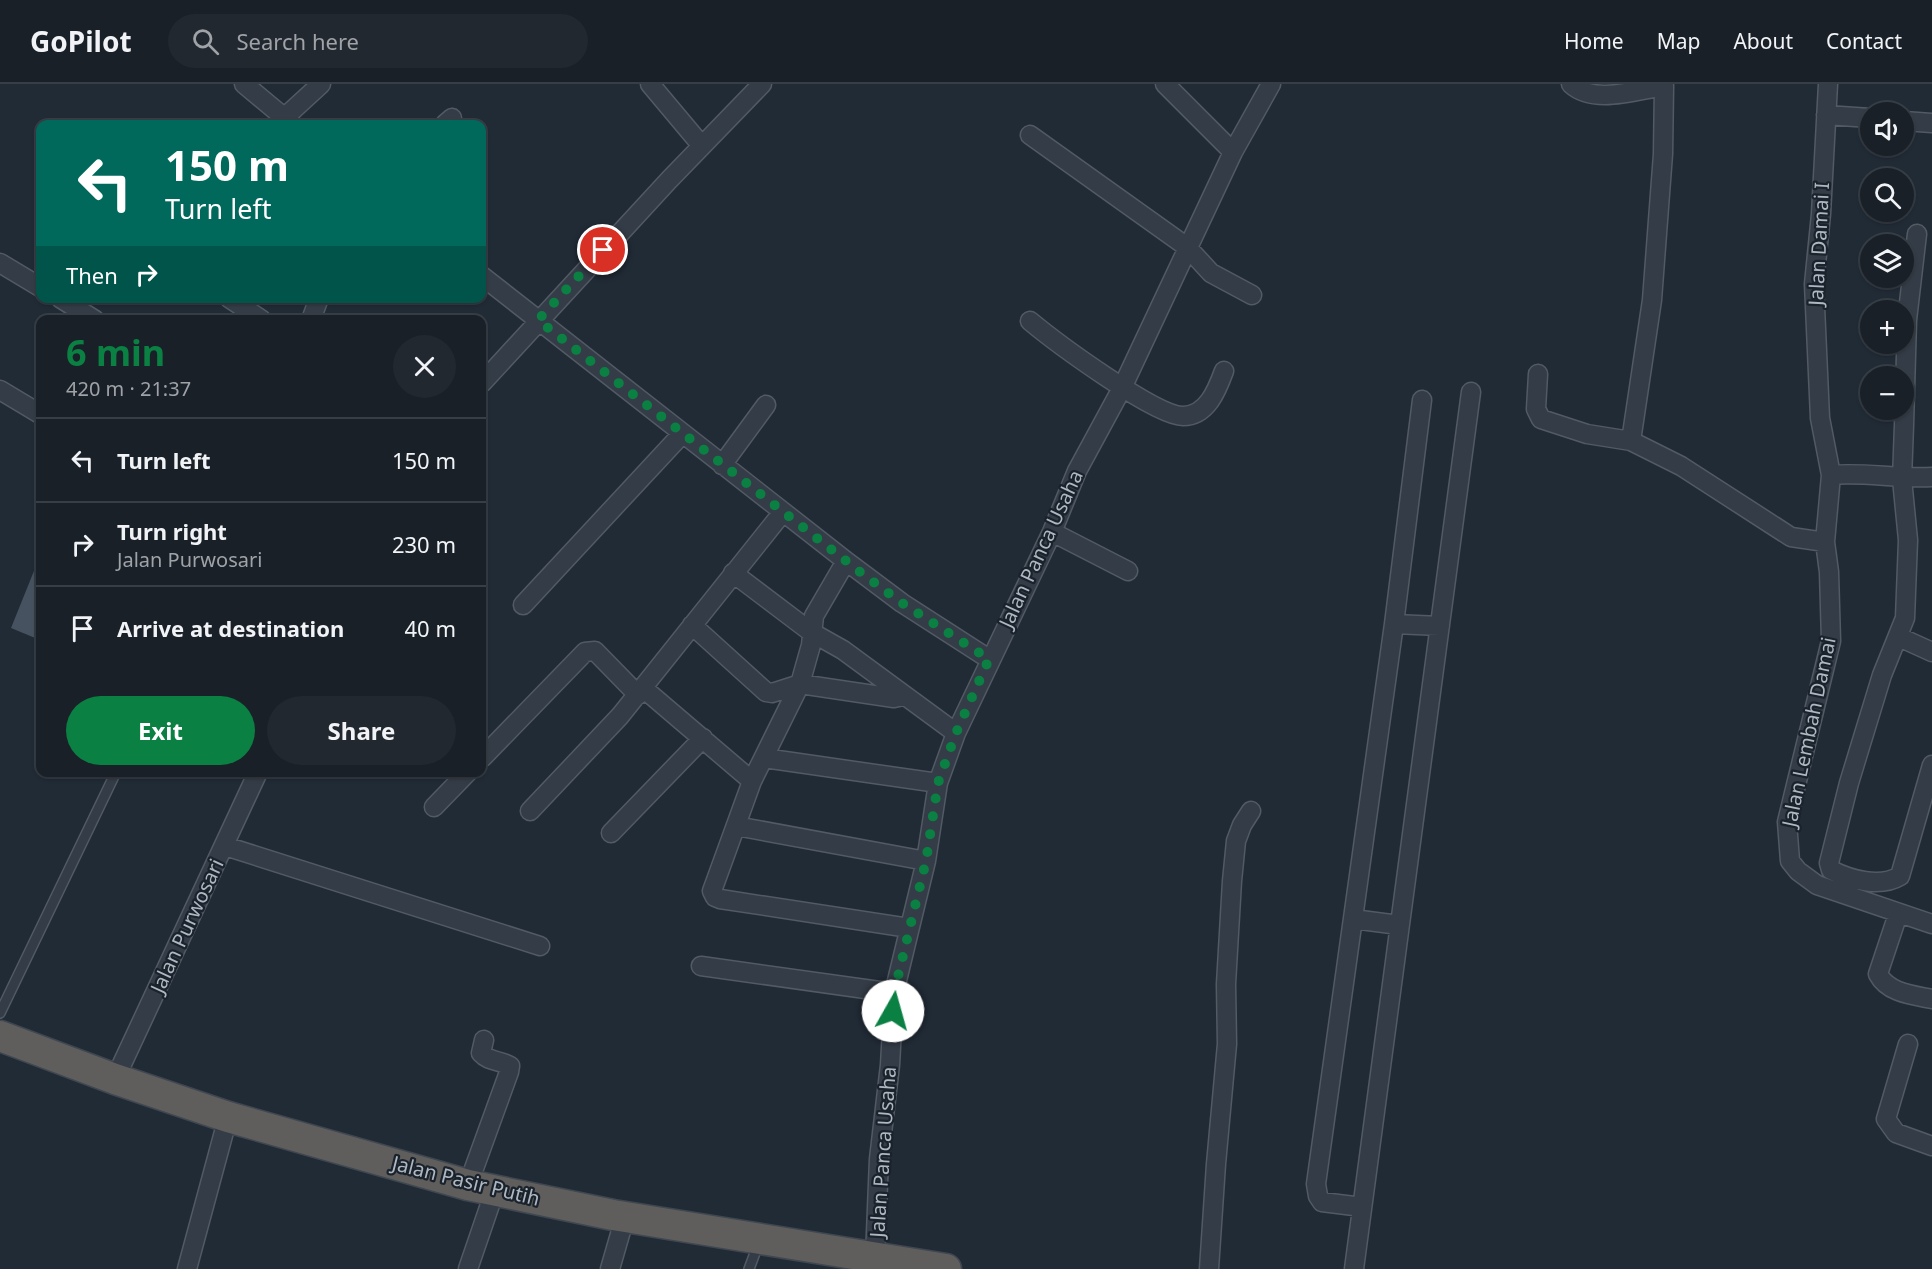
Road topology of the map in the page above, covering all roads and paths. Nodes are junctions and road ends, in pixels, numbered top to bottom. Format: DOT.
graph roads {
  1 [pos="244,84"];
  2 [pos="321,84"];
  3 [pos="650,84"];
  4 [pos="762,84"];
  5 [pos="1165,84"];
  6 [pos="1271,84"];
  7 [pos="1571,84"];
  8 [pos="1827,84"];
  9 [pos="1826,115"];
  10 [pos="1860,117"];
  11 [pos="287,120"];
  12 [pos="289,120"];
  13 [pos="1914,122"];
  14 [pos="1932,123"];
  15 [pos="1030,135"];
  16 [pos="702,146"];
  17 [pos="1233,152"];
  18 [pos="1917,234"];
  19 [pos="1187,247"];
  20 [pos="0,263"];
  21 [pos="486,279"];
  22 [pos="36,285"];
  23 [pos="1252,295"];
  24 [pos="68,303"];
  25 [pos="236,303"];
  26 [pos="87,315"];
  27 [pos="254,315"];
  28 [pos="538,320"];
  29 [pos="1030,321"];
  30 [pos="1224,371"];
  31 [pos="1538,374"];
  32 [pos="486,378"];
  33 [pos="1122,388"];
  34 [pos="0,390"];
  35 [pos="1471,392"];
  36 [pos="1422,400"];
  37 [pos="766,405"];
  38 [pos="36,412"];
  39 [pos="682,434"];
  40 [pos="1632,441"];
  41 [pos="722,465"];
  42 [pos="1831,474"];
  43 [pos="1932,477"];
  44 [pos="1902,478"];
  45 [pos="783,512"];
  46 [pos="1052,532"];
  47 [pos="1825,542"];
  48 [pos="846,561"];
  49 [pos="1128,571"];
  50 [pos="733,573"];
  51 [pos="523,605"];
  52 [pos="1394,624"];
  53 [pos="692,625"];
  54 [pos="1440,626"];
  55 [pos="811,632"];
  56 [pos="1899,638"];
  57 [pos="1932,652"];
  58 [pos="989,659"];
  59 [pos="867,668"];
  60 [pos="800,684"];
  61 [pos="640,691"];
  62 [pos="853,693"];
  63 [pos="903,696"];
  64 [pos="956,733"];
  65 [pos="703,738"];
  66 [pos="486,754"];
  67 [pos="764,758"];
  68 [pos="1932,765"];
  69 [pos="115,777"];
  70 [pos="256,777"];
  71 [pos="463,777"];
  72 [pos="752,781"];
  73 [pos="938,783"];
  74 [pos="434,807"];
  75 [pos="530,811"];
  76 [pos="1251,811"];
  77 [pos="736,826"];
  78 [pos="611,832"];
  79 [pos="225,846"];
  80 [pos="926,861"];
  81 [pos="1898,914"];
  82 [pos="1353,919"];
  83 [pos="1932,924"];
  84 [pos="1398,925"];
  85 [pos="909,928"];
  86 [pos="540,946"];
  87 [pos="700,966"];
  88 [pos="894,993"];
  89 [pos="1932,999"];
  90 [pos="0,1012"];
  91 [pos="0,1036"];
  92 [pos="484,1040"];
  93 [pos="1908,1044"];
  94 [pos="115,1079"];
  95 [pos="228,1116"];
  96 [pos="1932,1146"];
  97 [pos="481,1188"];
  98 [pos="1362,1207"];
  99 [pos="625,1217"];
  100 [pos="759,1239"];
  101 [pos="875,1257"];
  102 [pos="820,1259"];
  103 [pos="187,1269"];
  104 [pos="468,1269"];
  105 [pos="610,1269"];
  106 [pos="749,1269"];
  107 [pos="946,1269"];
  108 [pos="1209,1269"];
  109 [pos="1354,1269"];
  1 -- 11 [label="street"];
  2 -- 12 [label="street"];
  3 -- 16 [label="street"];
  4 -- 16 [label="street"];
  5 -- 17 [label="street"];
  6 -- 17 [label="street, Jalan Panca Usaha"];
  7 -- 40 [label="street"];
  8 -- 9 [label="street, Jalan Damai I"];
  9 -- 10 [label="street"];
  9 -- 42 [label="street, Jalan Damai I"];
  13 -- 14 [label="street"];
  15 -- 19 [label="street"];
  16 -- 28 [label="street"];
  17 -- 19 [label="street, Jalan Panca Usaha"];
  18 -- 44 [label="street"];
  19 -- 23 [label="street"];
  19 -- 33 [label="street, Jalan Panca Usaha"];
  20 -- 22 [label="street"];
  21 -- 28 [label="street"];
  24 -- 26 [label="street"];
  25 -- 27 [label="street"];
  28 -- 32 [label="street"];
  28 -- 39 [label="street"];
  29 -- 33 [label="street"];
  30 -- 33 [label="street"];
  31 -- 40 [label="street"];
  33 -- 46 [label="street, Jalan Panca Usaha"];
  34 -- 38 [label="street"];
  35 -- 54 [label="street"];
  36 -- 52 [label="street"];
  37 -- 41 [label="street"];
  39 -- 41 [label="street"];
  39 -- 51 [label="street"];
  40 -- 47 [label="street"];
  41 -- 45 [label="street"];
  42 -- 44 [label="street"];
  42 -- 47 [label="street, Jalan Lembah Damai"];
  43 -- 44 [label="street"];
  44 -- 56 [label="street"];
  45 -- 48 [label="street"];
  45 -- 50 [label="street"];
  46 -- 49 [label="street"];
  46 -- 58 [label="street, Jalan Panca Usaha"];
  47 -- 81 [label="street, Jalan Lembah Damai"];
  48 -- 55 [label="street"];
  48 -- 58 [label="street"];
  50 -- 53 [label="street"];
  50 -- 55 [label="street"];
  52 -- 54 [label="street"];
  52 -- 82 [label="street"];
  53 -- 60 [label="street"];
  53 -- 61 [label="street"];
  54 -- 84 [label="street"];
  55 -- 59 [label="street"];
  55 -- 60 [label="street"];
  56 -- 57 [label="street"];
  56 -- 68 [label="street"];
  58 -- 64 [label="street, Jalan Panca Usaha"];
  59 -- 62 [label="street"];
  59 -- 63 [label="street"];
  60 -- 62 [label="street"];
  60 -- 67 [label="street"];
  61 -- 65 [label="street"];
  61 -- 66 [label="street"];
  61 -- 75 [label="street"];
  62 -- 63 [label="street"];
  63 -- 64 [label="street"];
  64 -- 73 [label="street, Jalan Panca Usaha"];
  65 -- 72 [label="street"];
  65 -- 78 [label="street"];
  67 -- 72 [label="street"];
  67 -- 73 [label="street"];
  69 -- 90 [label="lane"];
  70 -- 79 [label="street, Jalan Purwosari"];
  71 -- 74 [label="street"];
  72 -- 77 [label="street"];
  73 -- 80 [label="street, Jalan Panca Usaha"];
  76 -- 108 [label="street"];
  77 -- 80 [label="street"];
  77 -- 85 [label="street"];
  79 -- 86 [label="street"];
  79 -- 94 [label="street, Jalan Purwosari"];
  80 -- 85 [label="street, Jalan Panca Usaha"];
  81 -- 83 [label="street, Jalan Lembah Damai"];
  81 -- 89 [label="street"];
  82 -- 84 [label="street"];
  82 -- 98 [label="street"];
  84 -- 98 [label="street"];
  85 -- 88 [label="street, Jalan Panca Usaha"];
  87 -- 88 [label="street"];
  88 -- 101 [label="street, Jalan Panca Usaha"];
  91 -- 94 [label="highway, Jalan Pasir Putih"];
  92 -- 97 [label="street"];
  93 -- 96 [label="street"];
  94 -- 95 [label="highway, Jalan Pasir Putih"];
  95 -- 97 [label="highway, Jalan Pasir Putih"];
  95 -- 103 [label="street"];
  97 -- 99 [label="highway, Jalan Pasir Putih"];
  97 -- 104 [label="street"];
  98 -- 109 [label="street"];
  99 -- 100 [label="highway, Jalan Pasir Putih"];
  99 -- 105 [label="street"];
  100 -- 102 [label="highway, Jalan Pasir Putih"];
  100 -- 106 [label="lane"];
  101 -- 102 [label="highway, Jalan Pasir Putih"];
  101 -- 107 [label="highway, Jalan Pasir Putih"];
}
